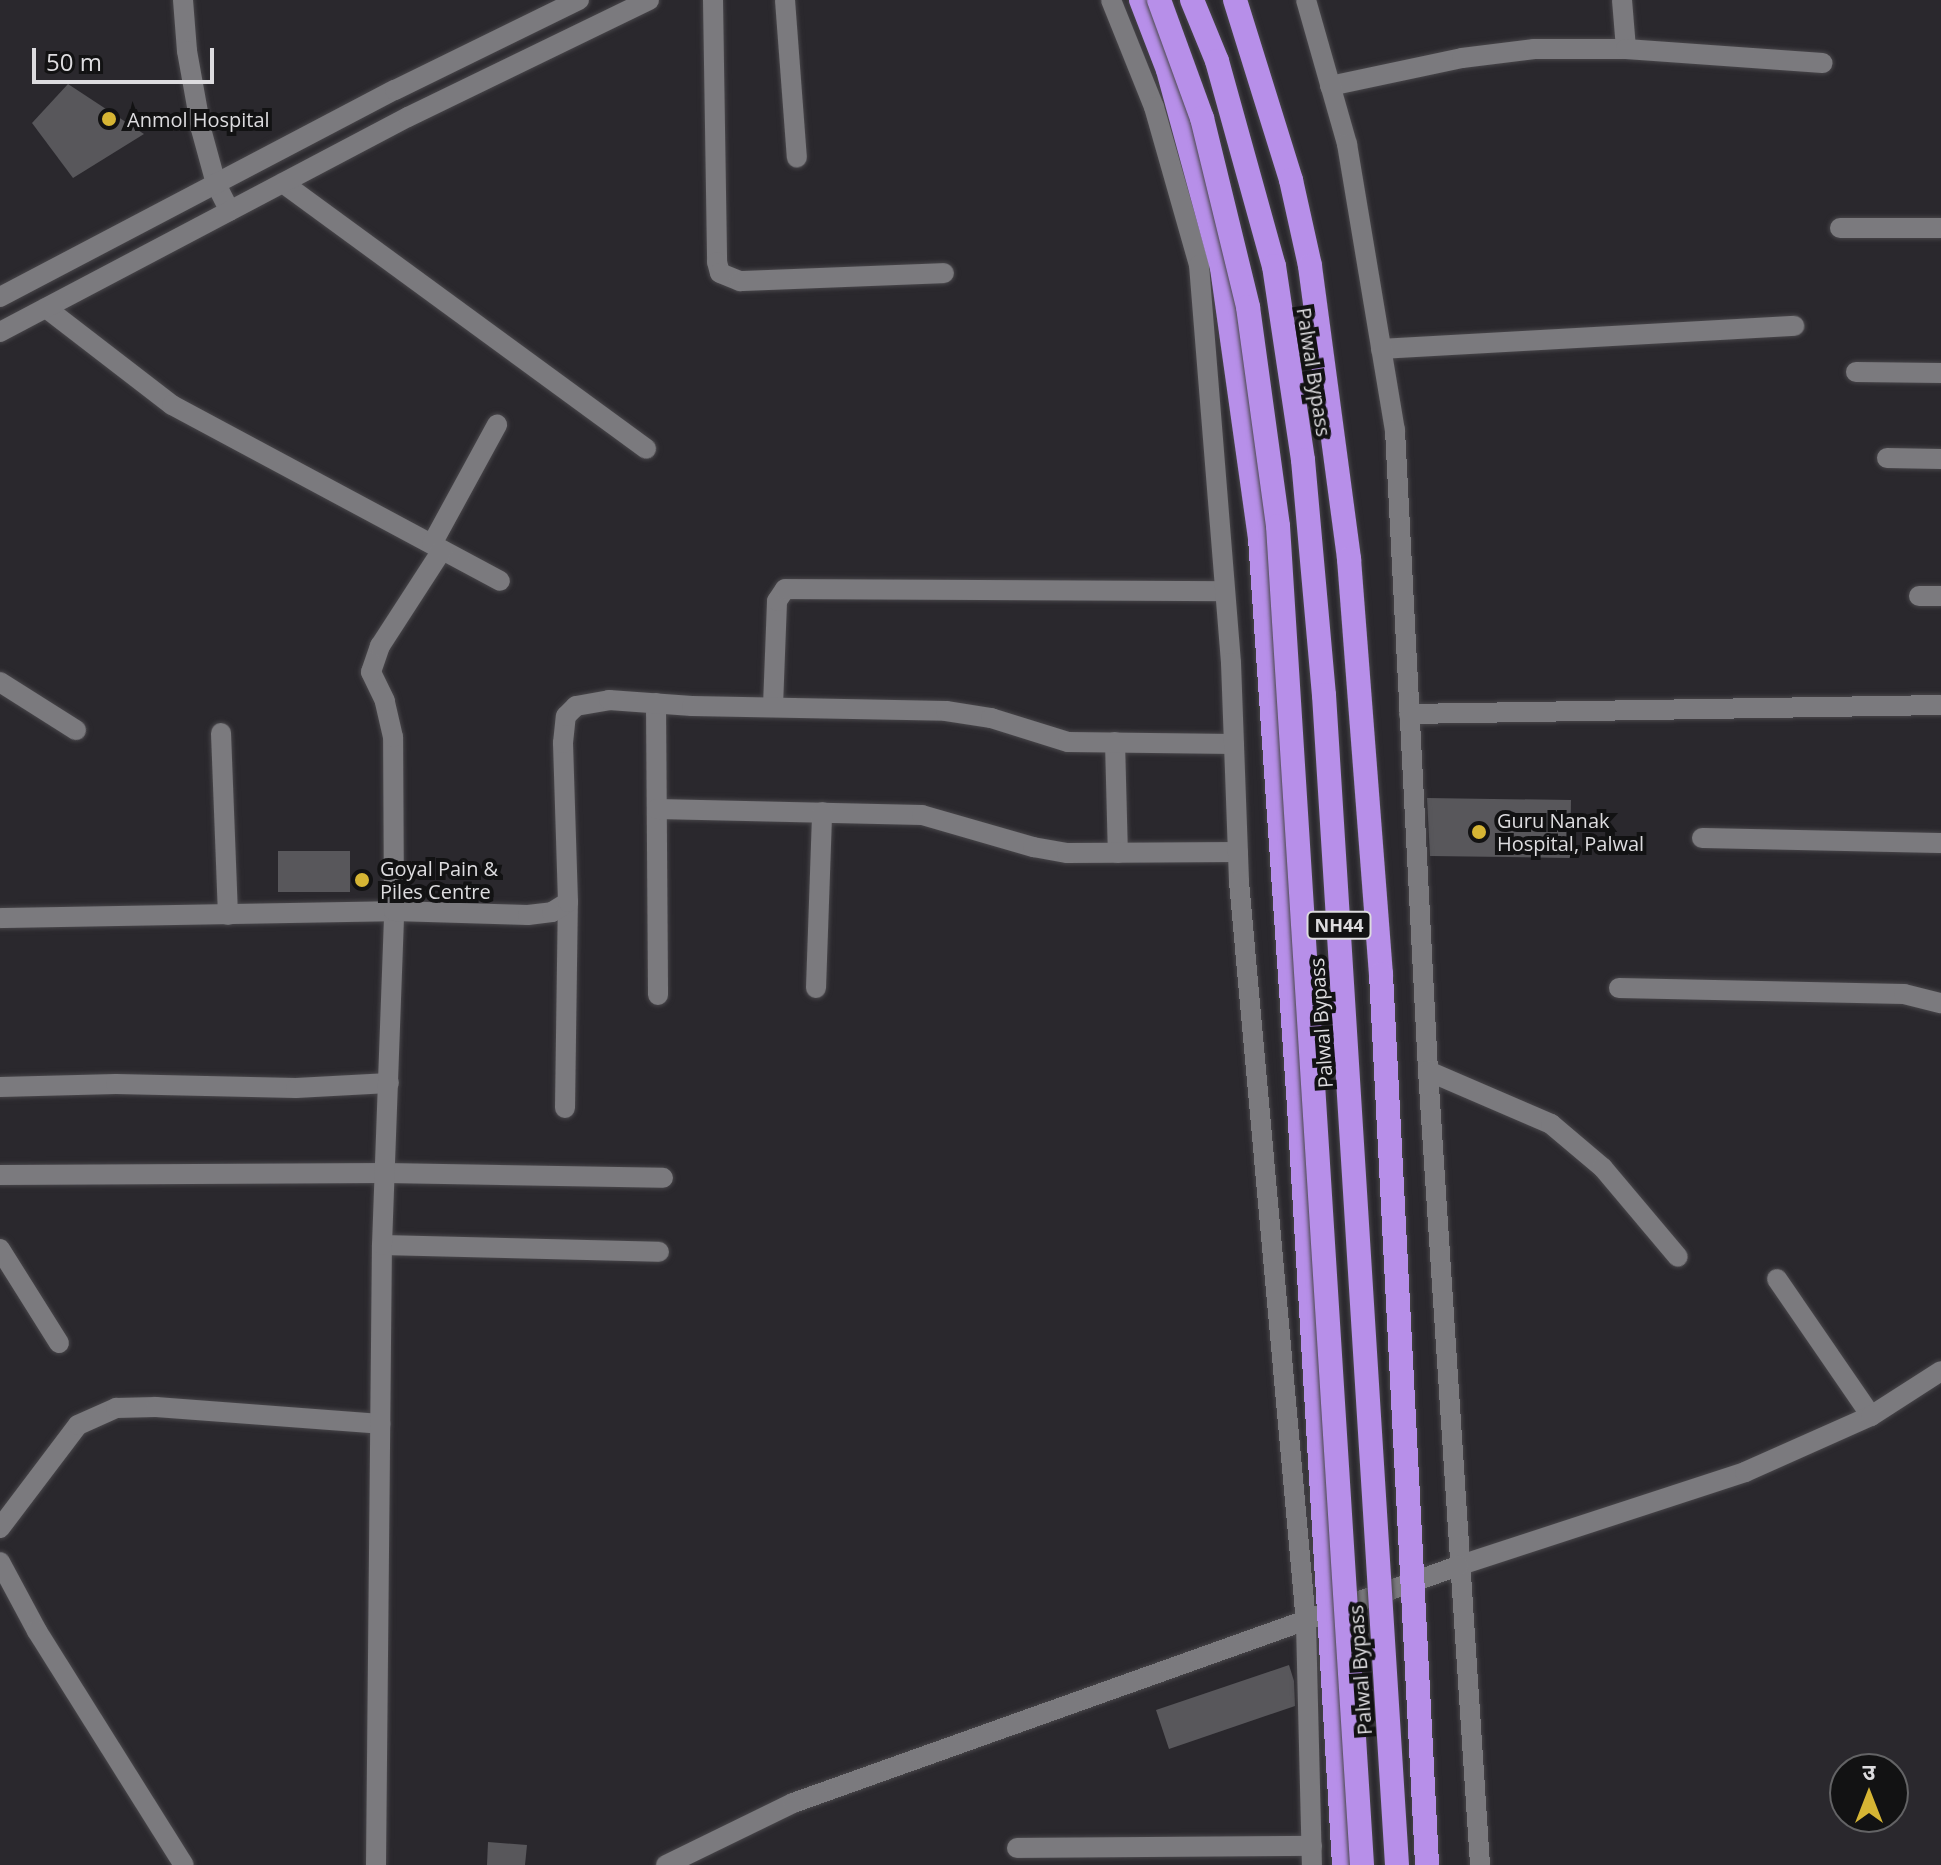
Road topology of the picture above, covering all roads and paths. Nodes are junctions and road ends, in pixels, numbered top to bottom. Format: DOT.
graph roads {
  1 [pos="183,0"];
  2 [pos="579,0"];
  3 [pos="649,0"];
  4 [pos="713,0"];
  5 [pos="785,0"];
  6 [pos="1111,0"];
  7 [pos="1141,0"];
  8 [pos="1159,0"];
  9 [pos="1192,0"];
  10 [pos="1235,0"];
  11 [pos="1306,0"];
  12 [pos="1622,0"];
  13 [pos="1626,49"];
  14 [pos="1823,63"];
  15 [pos="1330,86"];
  16 [pos="797,158"];
  17 [pos="283,183"];
  18 [pos="216,184"];
  19 [pos="230,211"];
  20 [pos="1840,228"];
  21 [pos="1941,228"];
  22 [pos="944,273"];
  23 [pos="0,297"];
  24 [pos="46,308"];
  25 [pos="1794,326"];
  26 [pos="0,332"];
  27 [pos="1381,349"];
  28 [pos="1856,372"];
  29 [pos="1941,373"];
  30 [pos="497,425"];
  31 [pos="646,449"];
  32 [pos="1887,458"];
  33 [pos="1941,459"];
  34 [pos="437,547"];
  35 [pos="500,581"];
  36 [pos="1225,591"];
  37 [pos="1919,596"];
  38 [pos="1941,596"];
  39 [pos="0,682"];
  40 [pos="656,703"];
  41 [pos="1941,705"];
  42 [pos="773,706"];
  43 [pos="1409,714"];
  44 [pos="76,730"];
  45 [pos="221,733"];
  46 [pos="1115,742"];
  47 [pos="1234,744"];
  48 [pos="657,809"];
  49 [pos="822,812"];
  50 [pos="1702,838"];
  51 [pos="1941,843"];
  52 [pos="1238,852"];
  53 [pos="1118,853"];
  54 [pos="568,902"];
  55 [pos="394,911"];
  56 [pos="228,915"];
  57 [pos="0,918"];
  58 [pos="816,988"];
  59 [pos="1619,988"];
  60 [pos="658,995"];
  61 [pos="1941,1003"];
  62 [pos="1428,1071"];
  63 [pos="389,1083"];
  64 [pos="0,1087"];
  65 [pos="565,1108"];
  66 [pos="386,1173"];
  67 [pos="0,1175"];
  68 [pos="663,1178"];
  69 [pos="382,1245"];
  70 [pos="0,1249"];
  71 [pos="659,1252"];
  72 [pos="1678,1257"];
  73 [pos="1777,1279"];
  74 [pos="59,1343"];
  75 [pos="1940,1373"];
  76 [pos="1871,1416"];
  77 [pos="380,1424"];
  78 [pos="0,1528"];
  79 [pos="0,1562"];
  80 [pos="1458,1566"];
  81 [pos="1411,1584"];
  82 [pos="1338,1611"];
  83 [pos="1306,1623"];
  84 [pos="1017,1848"];
  85 [pos="1312,1855"];
  86 [pos="672,1864"];
  87 [pos="184,1865"];
  88 [pos="376,1865"];
  89 [pos="1344,1865"];
  90 [pos="1362,1865"];
  91 [pos="1397,1865"];
  92 [pos="1427,1865"];
  93 [pos="1480,1865"];
  1 -- 18 [label="street"];
  2 -- 18 [label="street"];
  3 -- 17 [label="street"];
  4 -- 22 [label="street"];
  5 -- 16 [label="street"];
  6 -- 36 [label="street"];
  7 -- 82 [label="highway"];
  8 -- 82 [label="highway, Palwal Bypass / NH44, bridge"];
  9 -- 91 [label="highway, Palwal Bypass / NH44, bridge"];
  10 -- 81 [label="highway"];
  11 -- 15 [label="street"];
  12 -- 13 [label="street"];
  13 -- 14 [label="street"];
  13 -- 15 [label="street"];
  15 -- 27 [label="street"];
  17 -- 19 [label="street"];
  17 -- 31 [label="street"];
  18 -- 19 [label="street"];
  18 -- 23 [label="street"];
  19 -- 24 [label="street"];
  20 -- 21 [label="street"];
  24 -- 26 [label="street"];
  24 -- 34 [label="street"];
  25 -- 27 [label="street"];
  27 -- 43 [label="street"];
  28 -- 29 [label="street"];
  30 -- 34 [label="street"];
  32 -- 33 [label="street"];
  34 -- 35 [label="street"];
  34 -- 55 [label="street"];
  36 -- 42 [label="street"];
  36 -- 47 [label="street"];
  37 -- 38 [label="street"];
  39 -- 44 [label="street"];
  40 -- 42 [label="street"];
  40 -- 48 [label="street"];
  40 -- 54 [label="street"];
  41 -- 43 [label="street"];
  42 -- 46 [label="street"];
  43 -- 62 [label="street"];
  45 -- 56 [label="street"];
  46 -- 47 [label="street"];
  46 -- 53 [label="street"];
  47 -- 52 [label="street"];
  48 -- 49 [label="street"];
  48 -- 60 [label="street"];
  49 -- 53 [label="street"];
  49 -- 58 [label="street"];
  50 -- 51 [label="street"];
  52 -- 53 [label="street"];
  52 -- 83 [label="street"];
  54 -- 55 [label="street"];
  54 -- 65 [label="street"];
  55 -- 56 [label="street"];
  55 -- 63 [label="street"];
  56 -- 57 [label="street"];
  59 -- 61 [label="street"];
  62 -- 72 [label="street"];
  62 -- 80 [label="street"];
  63 -- 64 [label="street"];
  63 -- 66 [label="street"];
  66 -- 67 [label="street"];
  66 -- 68 [label="street"];
  66 -- 69 [label="street"];
  69 -- 71 [label="street"];
  69 -- 77 [label="street"];
  70 -- 74 [label="street"];
  73 -- 76 [label="street"];
  75 -- 76 [label="street"];
  76 -- 80 [label="street"];
  77 -- 78 [label="street"];
  77 -- 88 [label="street"];
  79 -- 87 [label="street"];
  80 -- 81 [label="street"];
  80 -- 93 [label="street"];
  81 -- 82 [label="street"];
  81 -- 92 [label="highway"];
  82 -- 83 [label="street"];
  82 -- 89 [label="highway"];
  82 -- 90 [label="highway, Palwal Bypass / NH44, bridge"];
  83 -- 85 [label="street"];
  83 -- 86 [label="street"];
  84 -- 85 [label="street"];
}
